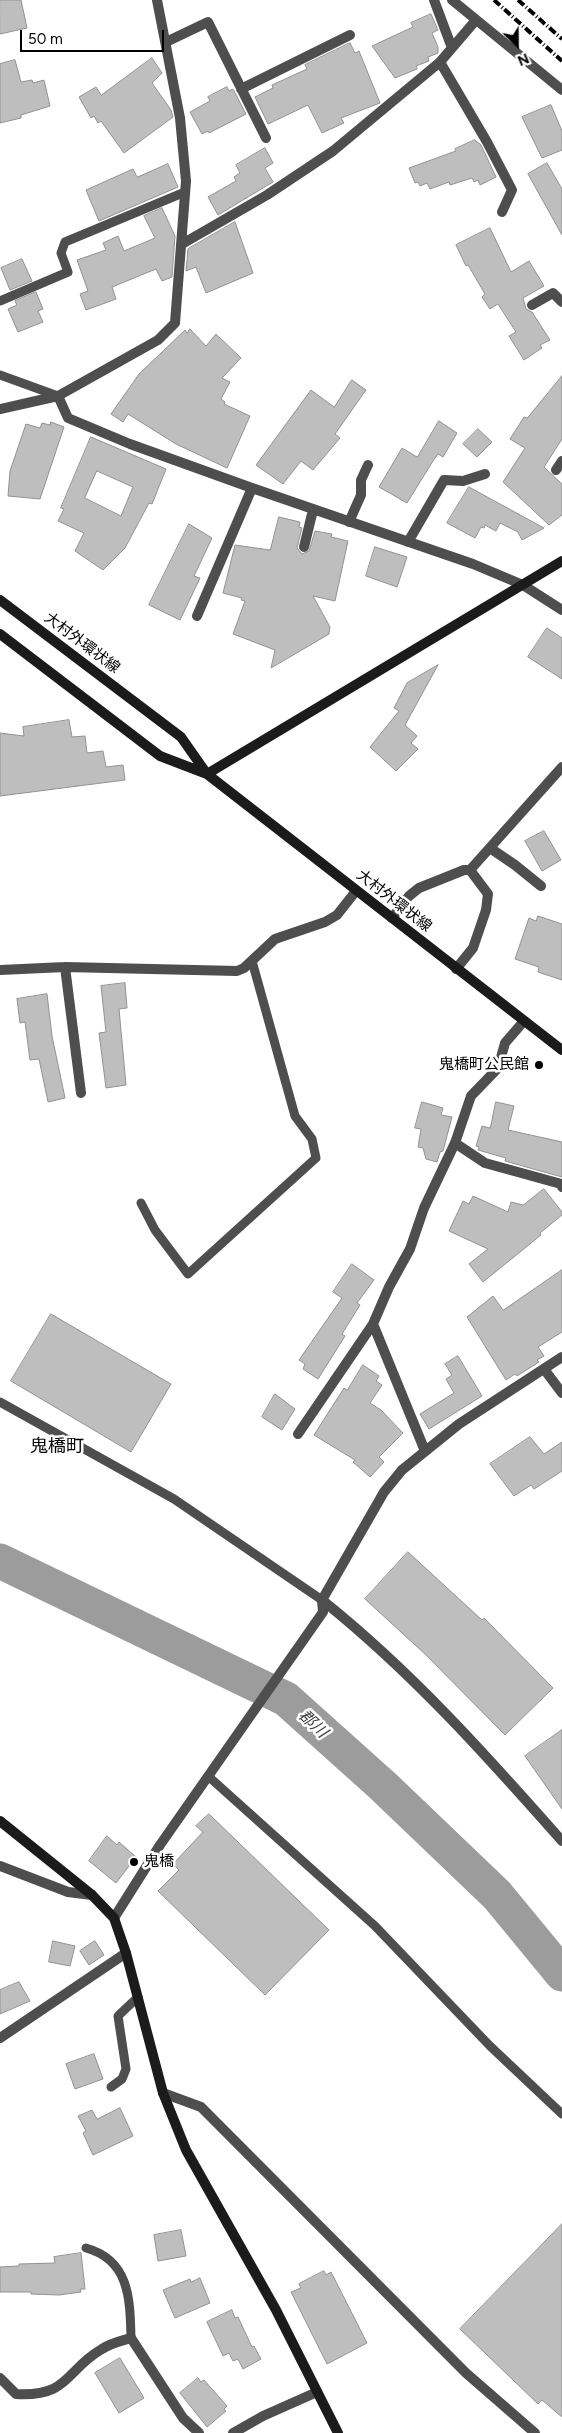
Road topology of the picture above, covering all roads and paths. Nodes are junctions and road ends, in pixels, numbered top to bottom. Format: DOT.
graph roads {
  1 [pos="157,0"];
  2 [pos="434,0"];
  3 [pos="452,0"];
  4 [pos="476,20"];
  5 [pos="350,35"];
  6 [pos="166,42"];
  7 [pos="452,48"];
  8 [pos="440,62"];
  9 [pos="241,89"];
  10 [pos="562,90"];
  11 [pos="266,138"];
  12 [pos="185,192"];
  13 [pos="502,212"];
  14 [pos="182,244"];
  15 [pos="0,301"];
  16 [pos="562,302"];
  17 [pos="532,305"];
  18 [pos="0,375"];
  19 [pos="58,396"];
  20 [pos="0,409"];
  21 [pos="368,465"];
  22 [pos="485,474"];
  23 [pos="252,488"];
  24 [pos="313,510"];
  25 [pos="349,522"];
  26 [pos="408,542"];
  27 [pos="304,548"];
  28 [pos="562,561"];
  29 [pos="523,585"];
  30 [pos="0,600"];
  31 [pos="562,610"];
  32 [pos="197,616"];
  33 [pos="0,634"];
  34 [pos="562,767"];
  35 [pos="208,774"];
  36 [pos="490,848"];
  37 [pos="470,870"];
  38 [pos="541,886"];
  39 [pos="356,891"];
  40 [pos="392,918"];
  41 [pos="252,961"];
  42 [pos="66,967"];
  43 [pos="456,969"];
  44 [pos="0,970"];
  45 [pos="524,1021"];
  46 [pos="562,1050"];
  47 [pos="80,1093"];
  48 [pos="455,1143"];
  49 [pos="562,1187"];
  50 [pos="141,1203"];
  51 [pos="373,1324"];
  52 [pos="562,1357"];
  53 [pos="544,1368"];
  54 [pos="562,1393"];
  55 [pos="0,1402"];
  56 [pos="298,1434"];
  57 [pos="425,1451"];
  58 [pos="322,1600"];
  59 [pos="208,1776"];
  60 [pos="0,1822"];
  61 [pos="562,1841"];
  62 [pos="0,1866"];
  63 [pos="92,1895"];
  64 [pos="114,1918"];
  65 [pos="126,1953"];
  66 [pos="138,1997"];
  67 [pos="0,2038"];
  68 [pos="111,2087"];
  69 [pos="162,2093"];
  70 [pos="562,2114"];
  71 [pos="86,2248"];
  72 [pos="131,2338"];
  73 [pos="0,2378"];
  74 [pos="317,2392"];
  75 [pos="200,2433"];
  76 [pos="233,2433"];
  77 [pos="338,2433"];
  78 [pos="535,2433"];
  1 -- 6 [label="street"];
  2 -- 7 [label="street"];
  3 -- 4 [label="street"];
  4 -- 7 [label="street"];
  4 -- 10 [label="street"];
  5 -- 9 [label="street"];
  6 -- 9 [label="street"];
  6 -- 12 [label="street"];
  7 -- 8 [label="street"];
  8 -- 13 [label="street"];
  8 -- 14 [label="street"];
  9 -- 11 [label="street"];
  12 -- 14 [label="street"];
  12 -- 15 [label="lane"];
  14 -- 19 [label="street"];
  16 -- 17 [label="street"];
  18 -- 19 [label="lane"];
  19 -- 20 [label="street"];
  19 -- 23 [label="street"];
  21 -- 25 [label="street"];
  22 -- 26 [label="street"];
  23 -- 24 [label="street"];
  23 -- 32 [label="street"];
  24 -- 25 [label="street"];
  24 -- 27 [label="street"];
  25 -- 26 [label="street"];
  26 -- 29 [label="street"];
  28 -- 29 [label="street"];
  29 -- 31 [label="street"];
  29 -- 35 [label="street"];
  30 -- 35 [label="street, 大村外環状線"];
  33 -- 35 [label="street, 大村外環状線"];
  34 -- 36 [label="street"];
  35 -- 39 [label="street, 大村外環状線"];
  36 -- 37 [label="street"];
  36 -- 38 [label="street"];
  37 -- 40 [label="street"];
  37 -- 43 [label="street"];
  39 -- 40 [label="street, 大村外環状線"];
  39 -- 41 [label="street"];
  40 -- 43 [label="street, 大村外環状線"];
  41 -- 42 [label="street"];
  41 -- 50 [label="lane"];
  42 -- 44 [label="street"];
  42 -- 47 [label="street"];
  43 -- 45 [label="street, 大村外環状線"];
  45 -- 46 [label="street, 大村外環状線"];
  45 -- 48 [label="street"];
  48 -- 49 [label="street"];
  48 -- 51 [label="street"];
  51 -- 56 [label="street"];
  51 -- 57 [label="street"];
  52 -- 53 [label="street"];
  53 -- 54 [label="street"];
  53 -- 57 [label="street"];
  55 -- 58 [label="lane"];
  57 -- 58 [label="street"];
  58 -- 59 [label="street"];
  58 -- 61 [label="street"];
  59 -- 64 [label="street"];
  59 -- 70 [label="lane"];
  60 -- 63 [label="street"];
  62 -- 63 [label="street"];
  63 -- 64 [label="street"];
  64 -- 65 [label="street"];
  65 -- 66 [label="street"];
  65 -- 67 [label="street"];
  66 -- 68 [label="lane"];
  66 -- 69 [label="street"];
  69 -- 74 [label="street"];
  69 -- 78 [label="street"];
  71 -- 72 [label="lane"];
  72 -- 73 [label="street"];
  72 -- 75 [label="street"];
  74 -- 76 [label="street"];
  74 -- 77 [label="street"];
}
